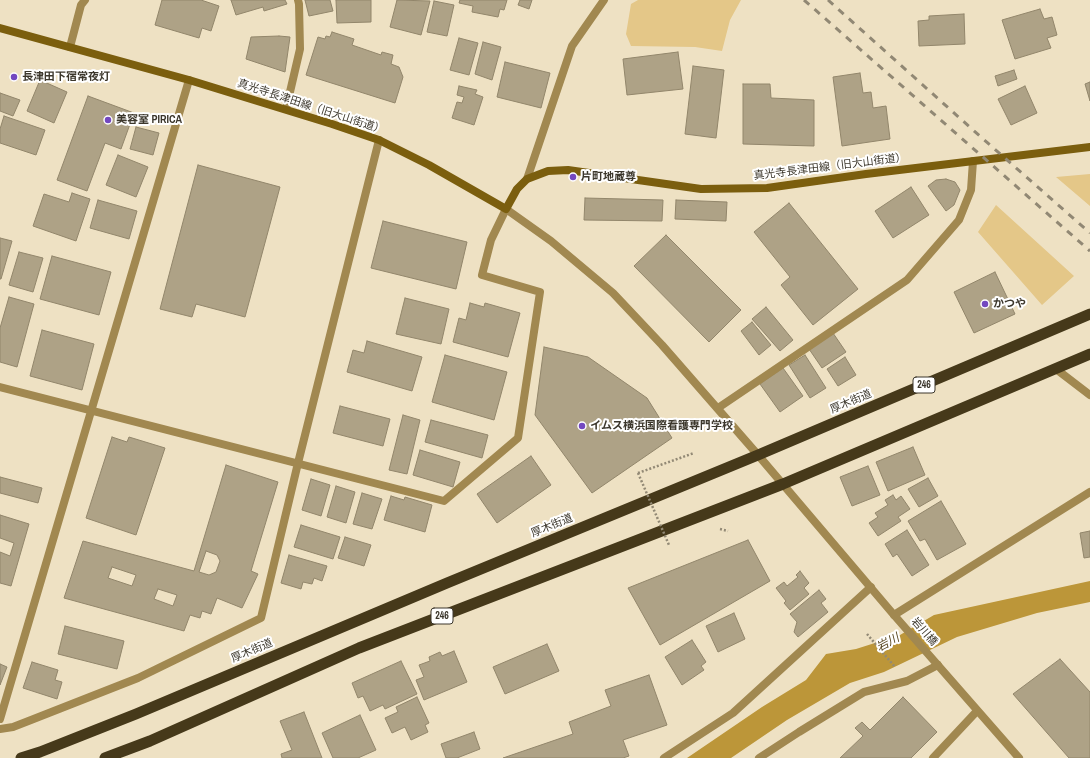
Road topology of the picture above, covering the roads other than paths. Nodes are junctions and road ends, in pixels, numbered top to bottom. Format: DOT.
graph roads {
  1 [pos="85,0"];
  2 [pos="298,0"];
  3 [pos="604,0"];
  4 [pos="0,28"];
  5 [pos="70,47"];
  6 [pos="189,80"];
  7 [pos="286,109"];
  8 [pos="379,140"];
  9 [pos="1090,147"];
  10 [pos="973,161"];
  11 [pos="527,179"];
  12 [pos="506,209"];
  13 [pos="1090,314"];
  14 [pos="1090,354"];
  15 [pos="1056,369"];
  16 [pos="0,387"];
  17 [pos="1090,395"];
  18 [pos="718,408"];
  19 [pos="92,410"];
  20 [pos="758,455"];
  21 [pos="298,463"];
  22 [pos="783,484"];
  23 [pos="1090,492"];
  24 [pos="871,587"];
  25 [pos="896,616"];
  26 [pos="936,663"];
  27 [pos="977,710"];
  28 [pos="0,719"];
  29 [pos="0,729"];
  30 [pos="21,758"];
  31 [pos="105,758"];
  32 [pos="664,758"];
  33 [pos="759,758"];
  34 [pos="933,758"];
  35 [pos="1019,758"];
  1 -- 5 [label="street"];
  2 -- 7 [label="street"];
  3 -- 11 [label="street"];
  4 -- 5 [label="main road, 真光寺長津田線（旧大山街道）"];
  5 -- 6 [label="main road, 真光寺長津田線（旧大山街道）"];
  6 -- 7 [label="main road, 真光寺長津田線（旧大山街道）"];
  6 -- 19 [label="street"];
  7 -- 8 [label="main road, 真光寺長津田線（旧大山街道）"];
  8 -- 12 [label="main road, 真光寺長津田線（旧大山街道）"];
  8 -- 21 [label="street"];
  9 -- 10 [label="main road, 真光寺長津田線（旧大山街道）"];
  10 -- 11 [label="main road, 真光寺長津田線（旧大山街道）"];
  10 -- 18 [label="street"];
  11 -- 12 [label="main road, 真光寺長津田線（旧大山街道）"];
  12 -- 18 [label="street, 岩川橋"];
  12 -- 21 [label="street"];
  13 -- 20 [label="highway, 厚木街道 / 246"];
  14 -- 15 [label="highway, 246"];
  15 -- 17 [label="street"];
  15 -- 22 [label="highway, 246"];
  16 -- 19 [label="street"];
  18 -- 20 [label="street, 岩川橋"];
  19 -- 21 [label="street"];
  19 -- 28 [label="street"];
  20 -- 22 [label="street, 岩川橋"];
  20 -- 30 [label="highway, 厚木街道 / 246"];
  21 -- 29 [label="street"];
  22 -- 24 [label="street, 岩川橋"];
  22 -- 31 [label="highway, 246"];
  23 -- 25 [label="street"];
  24 -- 25 [label="street, 岩川橋"];
  24 -- 32 [label="street"];
  25 -- 26 [label="street, 岩川橋"];
  26 -- 27 [label="street, 岩川橋"];
  26 -- 33 [label="street"];
  27 -- 34 [label="street"];
  27 -- 35 [label="street, 岩川橋"];
}
